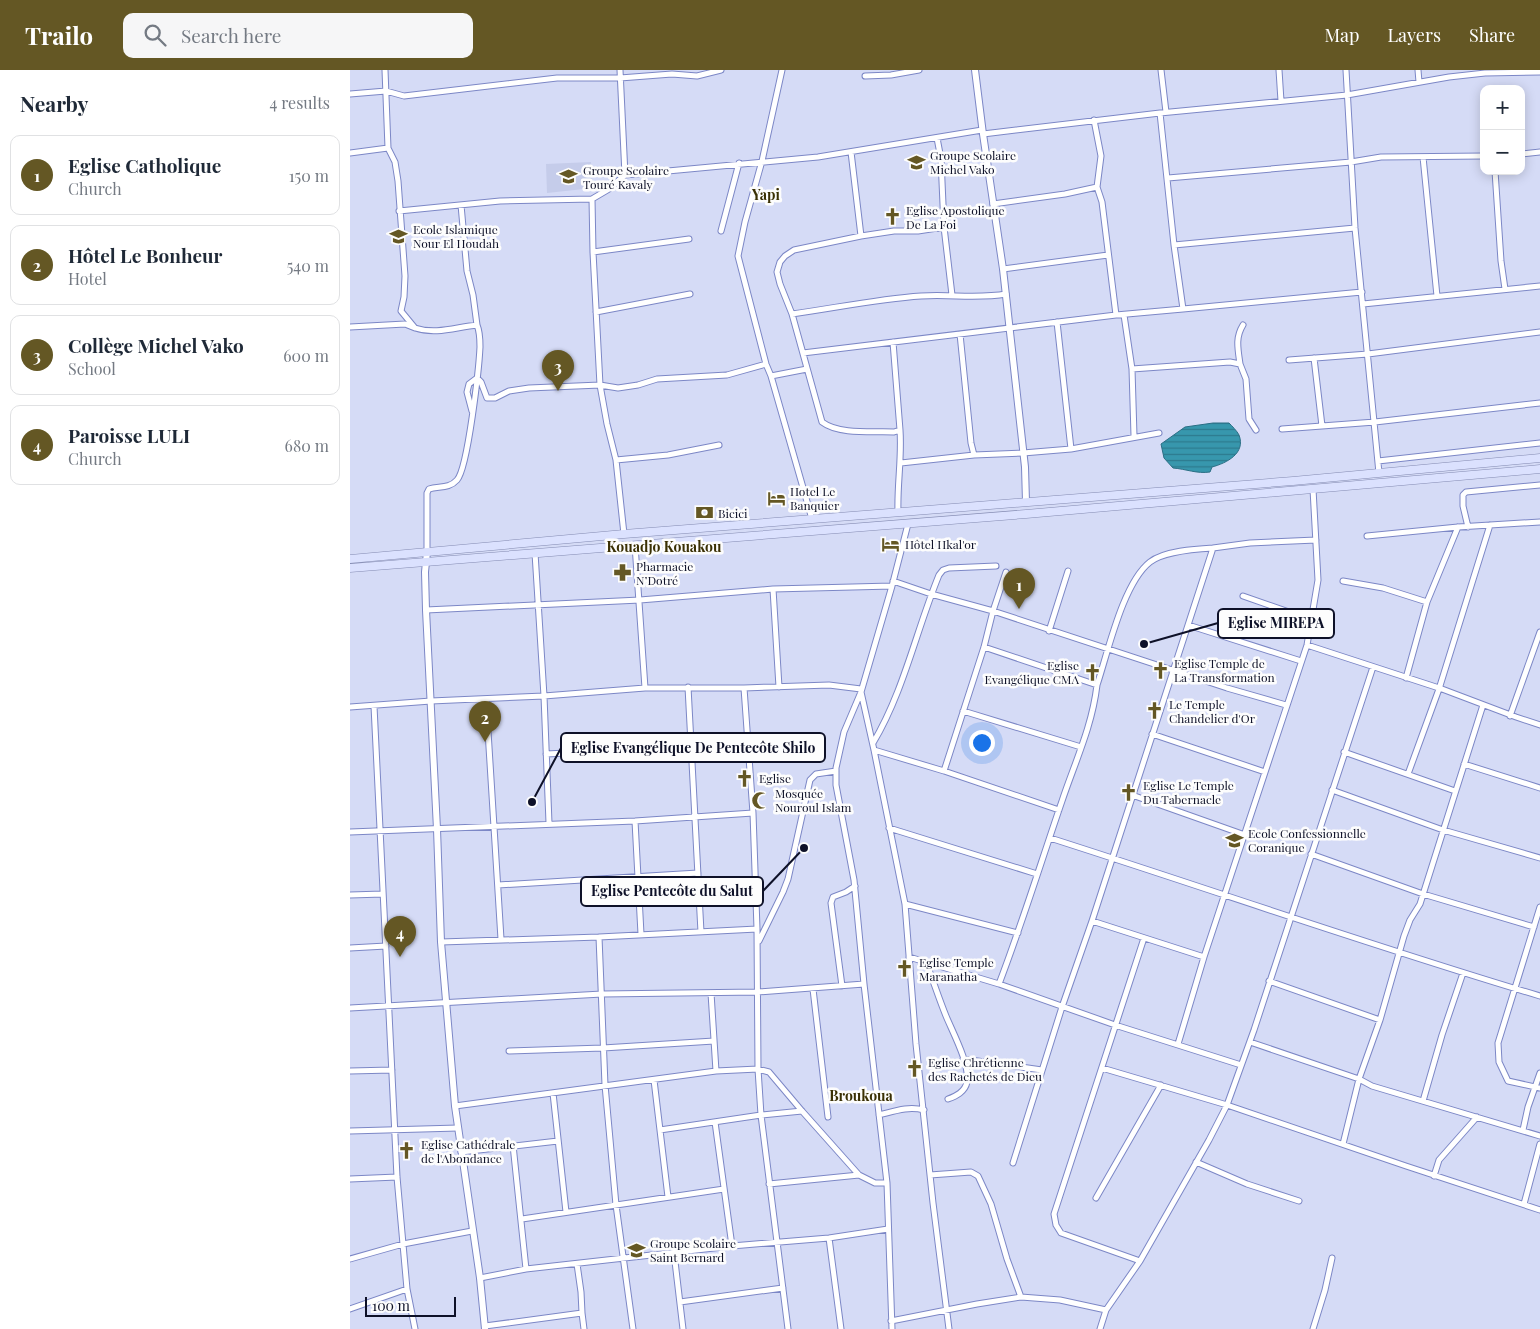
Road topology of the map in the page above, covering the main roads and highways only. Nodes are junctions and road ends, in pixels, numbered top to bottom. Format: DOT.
graph roads {
  1 [pos="1540,458"];
  2 [pos="1540,469"];
  3 [pos="350,558"];
  4 [pos="350,568"];
  1 -- 3 [label="main road"];
  2 -- 4 [label="main road"];
}
